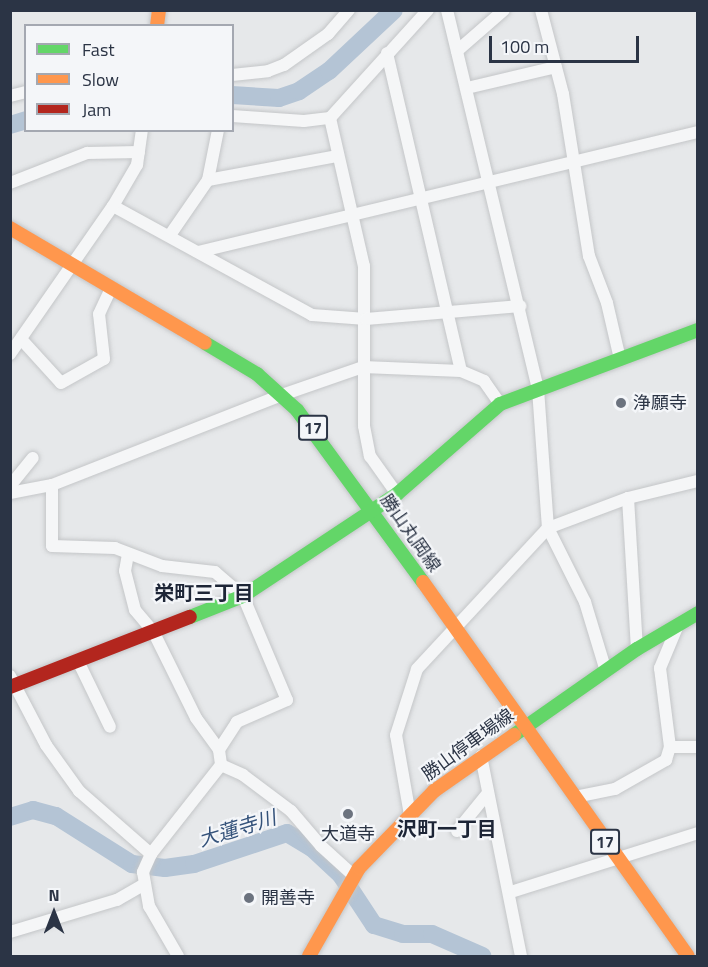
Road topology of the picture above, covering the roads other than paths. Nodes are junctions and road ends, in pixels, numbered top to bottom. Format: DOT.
graph roads {
  1 [pos="349,10"];
  2 [pos="428,10"];
  3 [pos="447,10"];
  4 [pos="504,10"];
  5 [pos="541,10"];
  6 [pos="458,51"];
  7 [pos="387,52"];
  8 [pos="556,67"];
  9 [pos="234,75"];
  10 [pos="467,88"];
  11 [pos="234,116"];
  12 [pos="330,118"];
  13 [pos="142,132"];
  14 [pos="218,132"];
  15 [pos="698,132"];
  16 [pos="139,152"];
  17 [pos="338,156"];
  18 [pos="575,159"];
  19 [pos="208,180"];
  20 [pos="10,183"];
  21 [pos="490,183"];
  22 [pos="422,197"];
  23 [pos="113,206"];
  24 [pos="352,214"];
  25 [pos="10,228"];
  26 [pos="170,235"];
  27 [pos="198,252"];
  28 [pos="72,266"];
  29 [pos="111,288"];
  30 [pos="520,306"];
  31 [pos="450,312"];
  32 [pos="366,319"];
  33 [pos="698,330"];
  34 [pos="21,339"];
  35 [pos="10,354"];
  36 [pos="620,359"];
  37 [pos="363,368"];
  38 [pos="461,371"];
  39 [pos="538,389"];
  40 [pos="282,394"];
  41 [pos="500,404"];
  42 [pos="33,458"];
  43 [pos="698,481"];
  44 [pos="52,485"];
  45 [pos="10,486"];
  46 [pos="10,493"];
  47 [pos="397,494"];
  48 [pos="628,498"];
  49 [pos="374,512"];
  50 [pos="548,528"];
  51 [pos="128,554"];
  52 [pos="243,596"];
  53 [pos="698,613"];
  54 [pos="678,625"];
  55 [pos="456,629"];
  56 [pos="154,633"];
  57 [pos="637,649"];
  58 [pos="78,661"];
  59 [pos="606,672"];
  60 [pos="12,683"];
  61 [pos="110,727"];
  62 [pos="524,727"];
  63 [pos="670,747"];
  64 [pos="698,747"];
  65 [pos="219,750"];
  66 [pos="481,756"];
  67 [pos="222,765"];
  68 [pos="488,793"];
  69 [pos="574,797"];
  70 [pos="410,815"];
  71 [pos="457,831"];
  72 [pos="698,833"];
  73 [pos="151,854"];
  74 [pos="618,860"];
  75 [pos="354,876"];
  76 [pos="145,885"];
  77 [pos="511,892"];
  78 [pos="10,932"];
  79 [pos="178,957"];
  80 [pos="309,957"];
  81 [pos="521,957"];
  82 [pos="688,957"];
  1 -- 9 [label="street"];
  2 -- 7 [label="street"];
  3 -- 6 [label="street"];
  4 -- 6 [label="street"];
  5 -- 8 [label="street"];
  6 -- 10 [label="street"];
  7 -- 12 [label="street"];
  7 -- 22 [label="street"];
  8 -- 10 [label="street"];
  8 -- 18 [label="street"];
  10 -- 21 [label="street"];
  11 -- 12 [label="street"];
  12 -- 17 [label="street"];
  13 -- 16 [label="street"];
  14 -- 19 [label="street"];
  15 -- 18 [label="street"];
  16 -- 20 [label="street"];
  16 -- 23 [label="street"];
  17 -- 19 [label="street"];
  17 -- 24 [label="street"];
  18 -- 21 [label="street"];
  18 -- 36 [label="street"];
  19 -- 26 [label="street"];
  21 -- 22 [label="street"];
  21 -- 30 [label="street"];
  22 -- 24 [label="street"];
  22 -- 31 [label="street"];
  23 -- 26 [label="street"];
  23 -- 28 [label="street"];
  24 -- 27 [label="street"];
  24 -- 32 [label="street"];
  25 -- 28 [label="main road, 勝山丸岡線 / 17"];
  26 -- 27 [label="street"];
  27 -- 32 [label="street"];
  28 -- 29 [label="main road, 勝山丸岡線 / 17"];
  28 -- 34 [label="street"];
  29 -- 34 [label="street"];
  29 -- 40 [label="main road, 勝山丸岡線 / 17"];
  30 -- 31 [label="street"];
  30 -- 39 [label="street"];
  31 -- 32 [label="street"];
  31 -- 38 [label="street"];
  32 -- 37 [label="street"];
  33 -- 36 [label="main road"];
  34 -- 35 [label="street"];
  36 -- 39 [label="main road"];
  37 -- 38 [label="street"];
  37 -- 40 [label="street"];
  37 -- 47 [label="street"];
  38 -- 41 [label="street"];
  39 -- 41 [label="main road"];
  39 -- 50 [label="street"];
  40 -- 44 [label="street"];
  40 -- 49 [label="main road, 勝山丸岡線 / 17"];
  41 -- 47 [label="main road"];
  42 -- 45 [label="street"];
  43 -- 48 [label="street"];
  44 -- 46 [label="street"];
  44 -- 51 [label="street"];
  47 -- 49 [label="main road"];
  48 -- 50 [label="street"];
  48 -- 57 [label="street"];
  49 -- 52 [label="main road"];
  49 -- 55 [label="main road, 勝山丸岡線 / 17"];
  50 -- 55 [label="street"];
  50 -- 59 [label="street"];
  51 -- 52 [label="street"];
  51 -- 56 [label="street"];
  52 -- 56 [label="main road"];
  52 -- 65 [label="street"];
  53 -- 54 [label="main road, 勝山停車場線"];
  54 -- 57 [label="main road, 勝山停車場線"];
  54 -- 63 [label="street"];
  55 -- 62 [label="main road, 勝山丸岡線 / 17"];
  55 -- 70 [label="street"];
  56 -- 58 [label="main road"];
  56 -- 65 [label="street"];
  57 -- 59 [label="main road, 勝山停車場線"];
  58 -- 60 [label="main road"];
  58 -- 61 [label="street"];
  59 -- 62 [label="main road, 勝山停車場線"];
  60 -- 73 [label="street"];
  62 -- 66 [label="main road, 勝山停車場線"];
  62 -- 69 [label="main road, 勝山丸岡線 / 17"];
  63 -- 64 [label="street"];
  63 -- 69 [label="street"];
  65 -- 67 [label="street"];
  66 -- 68 [label="street"];
  66 -- 70 [label="main road, 勝山停車場線"];
  67 -- 73 [label="street"];
  67 -- 75 [label="street"];
  68 -- 71 [label="street"];
  68 -- 77 [label="street"];
  69 -- 74 [label="main road, 勝山丸岡線 / 17"];
  70 -- 75 [label="main road, 勝山停車場線"];
  72 -- 74 [label="street"];
  73 -- 76 [label="street"];
  74 -- 77 [label="street"];
  74 -- 82 [label="main road, 勝山丸岡線 / 17"];
  75 -- 80 [label="main road, 勝山停車場線"];
  76 -- 78 [label="street"];
  76 -- 79 [label="street"];
  77 -- 81 [label="street"];
}
